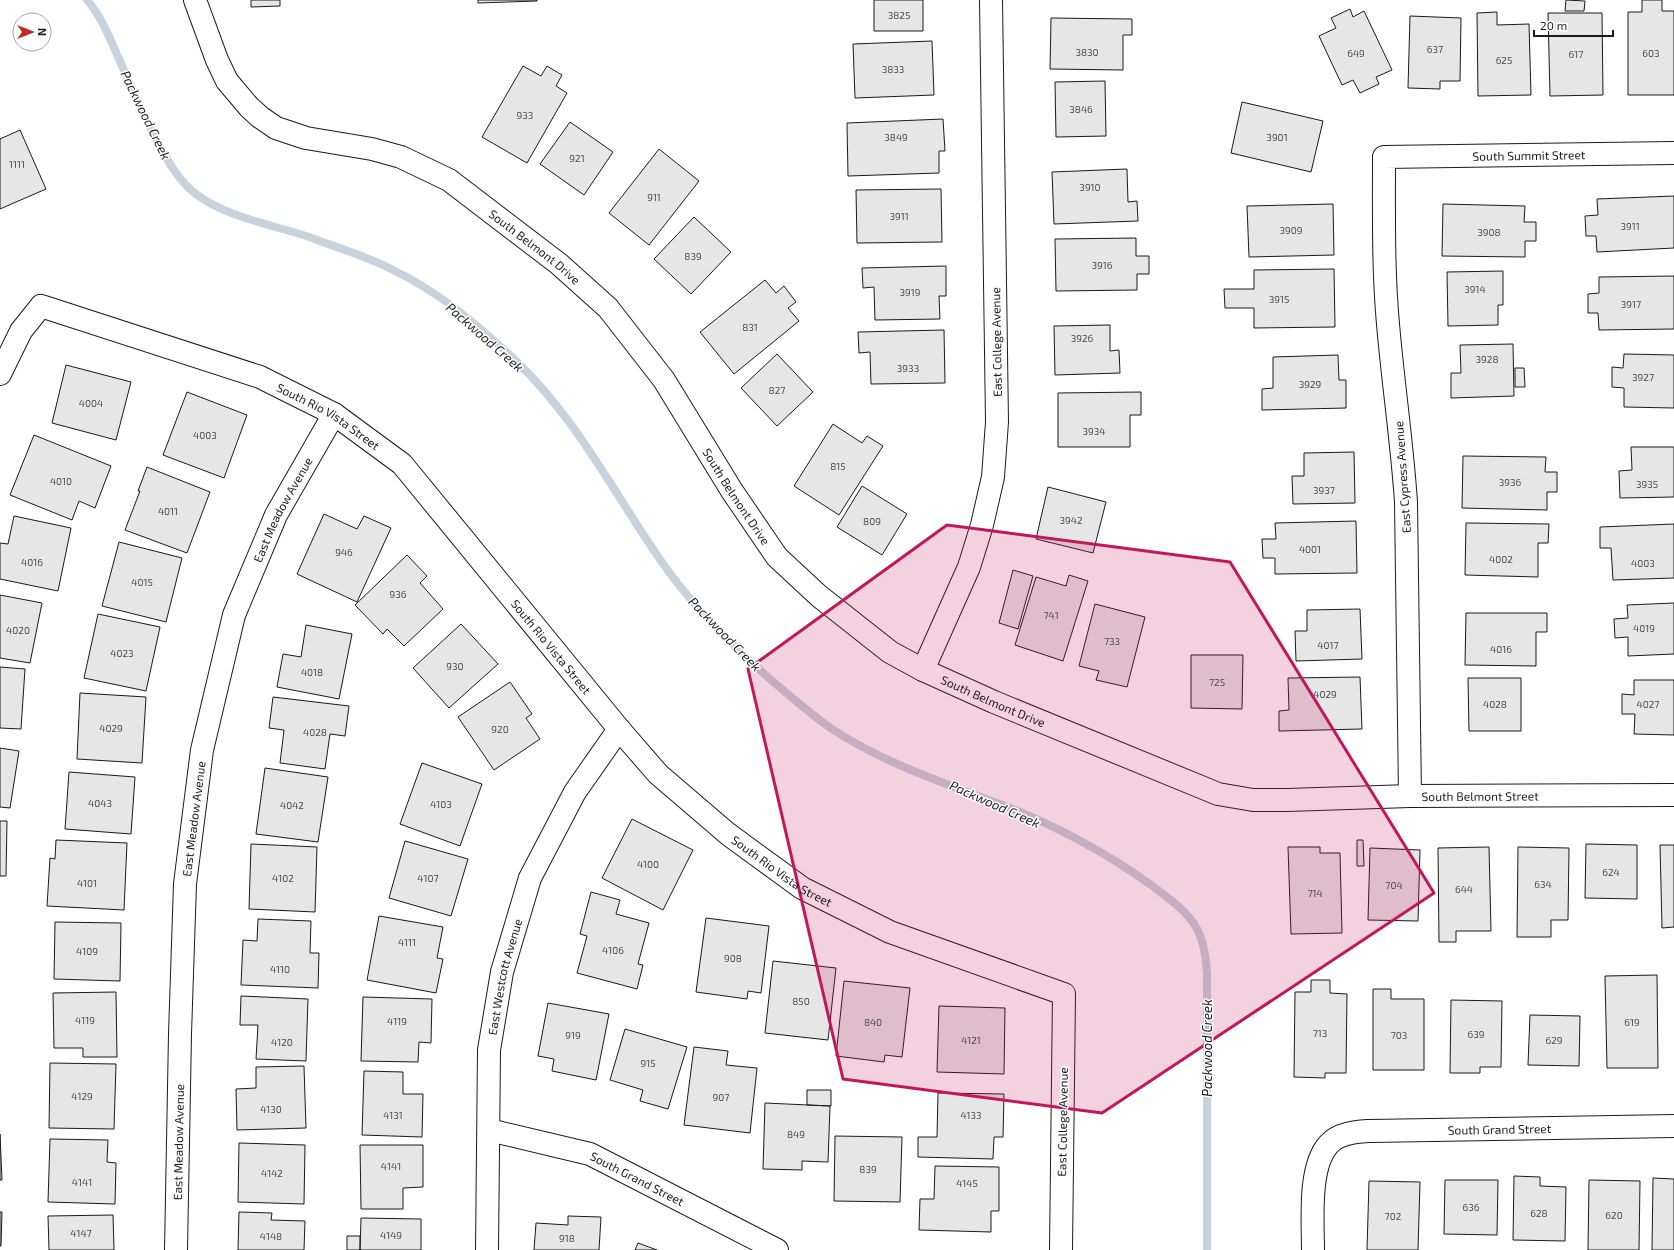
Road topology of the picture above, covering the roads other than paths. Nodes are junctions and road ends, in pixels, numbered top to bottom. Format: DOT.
graph roads {
  1 [pos="195,0"];
  2 [pos="991,0"];
  3 [pos="1674,153"];
  4 [pos="1384,157"];
  5 [pos="0,374"];
  6 [pos="334,414"];
  7 [pos="923,670"];
  8 [pos="619,729"];
  9 [pos="1674,795"];
  10 [pos="1410,796"];
  11 [pos="1287,800"];
  12 [pos="1064,994"];
  13 [pos="1674,1126"];
  14 [pos="489,1130"];
  15 [pos="176,1250"];
  16 [pos="487,1250"];
  17 [pos="777,1250"];
  18 [pos="1061,1250"];
  19 [pos="1313,1250"];
  1 -- 7 [label="street, South Belmont Drive"];
  2 -- 7 [label="street, East College Avenue"];
  3 -- 4 [label="street, South Summit Street"];
  4 -- 10 [label="street, East Cypress Avenue"];
  5 -- 6 [label="street, South Rio Vista Street"];
  6 -- 8 [label="street, South Rio Vista Street"];
  6 -- 15 [label="street, East Meadow Avenue"];
  7 -- 11 [label="street, South Belmont Drive"];
  8 -- 12 [label="street, South Rio Vista Street"];
  8 -- 14 [label="street, East Westcott Avenue"];
  9 -- 10 [label="street, South Belmont Street"];
  10 -- 11 [label="street, South Belmont Street"];
  12 -- 18 [label="street, East College Avenue"];
  13 -- 19 [label="street, South Grand Street"];
  14 -- 16 [label="street, East Westcott Avenue"];
  14 -- 17 [label="street, South Grand Street"];
}
